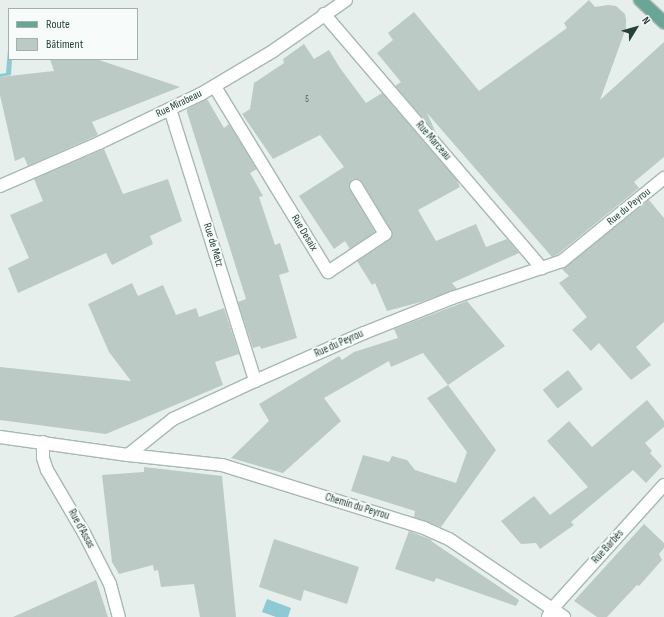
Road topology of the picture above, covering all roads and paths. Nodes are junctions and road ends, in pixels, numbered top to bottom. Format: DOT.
graph roads {
  1 [pos="346,0"];
  2 [pos="640,0"];
  3 [pos="324,14"];
  4 [pos="664,22"];
  5 [pos="215,87"];
  6 [pos="170,109"];
  7 [pos="664,178"];
  8 [pos="0,186"];
  9 [pos="356,186"];
  10 [pos="542,268"];
  11 [pos="255,381"];
  12 [pos="0,437"];
  13 [pos="43,442"];
  14 [pos="128,455"];
  15 [pos="664,485"];
  16 [pos="550,613"];
  17 [pos="119,617"];
  18 [pos="564,617"];
  1 -- 3 [label="street, Rue Mirabeau"];
  2 -- 4 [label="main road"];
  3 -- 5 [label="street, Rue Mirabeau"];
  3 -- 10 [label="street, Rue Marceau"];
  5 -- 6 [label="street, Rue Mirabeau"];
  5 -- 9 [label="street, Rue Desaix"];
  6 -- 8 [label="street, Rue Mirabeau"];
  6 -- 11 [label="street, Rue de Metz"];
  7 -- 10 [label="street, Rue du Peyrou"];
  10 -- 11 [label="street, Rue du Peyrou"];
  11 -- 14 [label="street, Rue du Peyrou"];
  12 -- 13 [label="street"];
  13 -- 14 [label="street"];
  13 -- 17 [label="street, Rue d'Assas"];
  14 -- 16 [label="street, Chemin du Peyrou"];
  15 -- 16 [label="street, Rue Barbès"];
  16 -- 18 [label="street, Chemin du Peyrou"];
}
